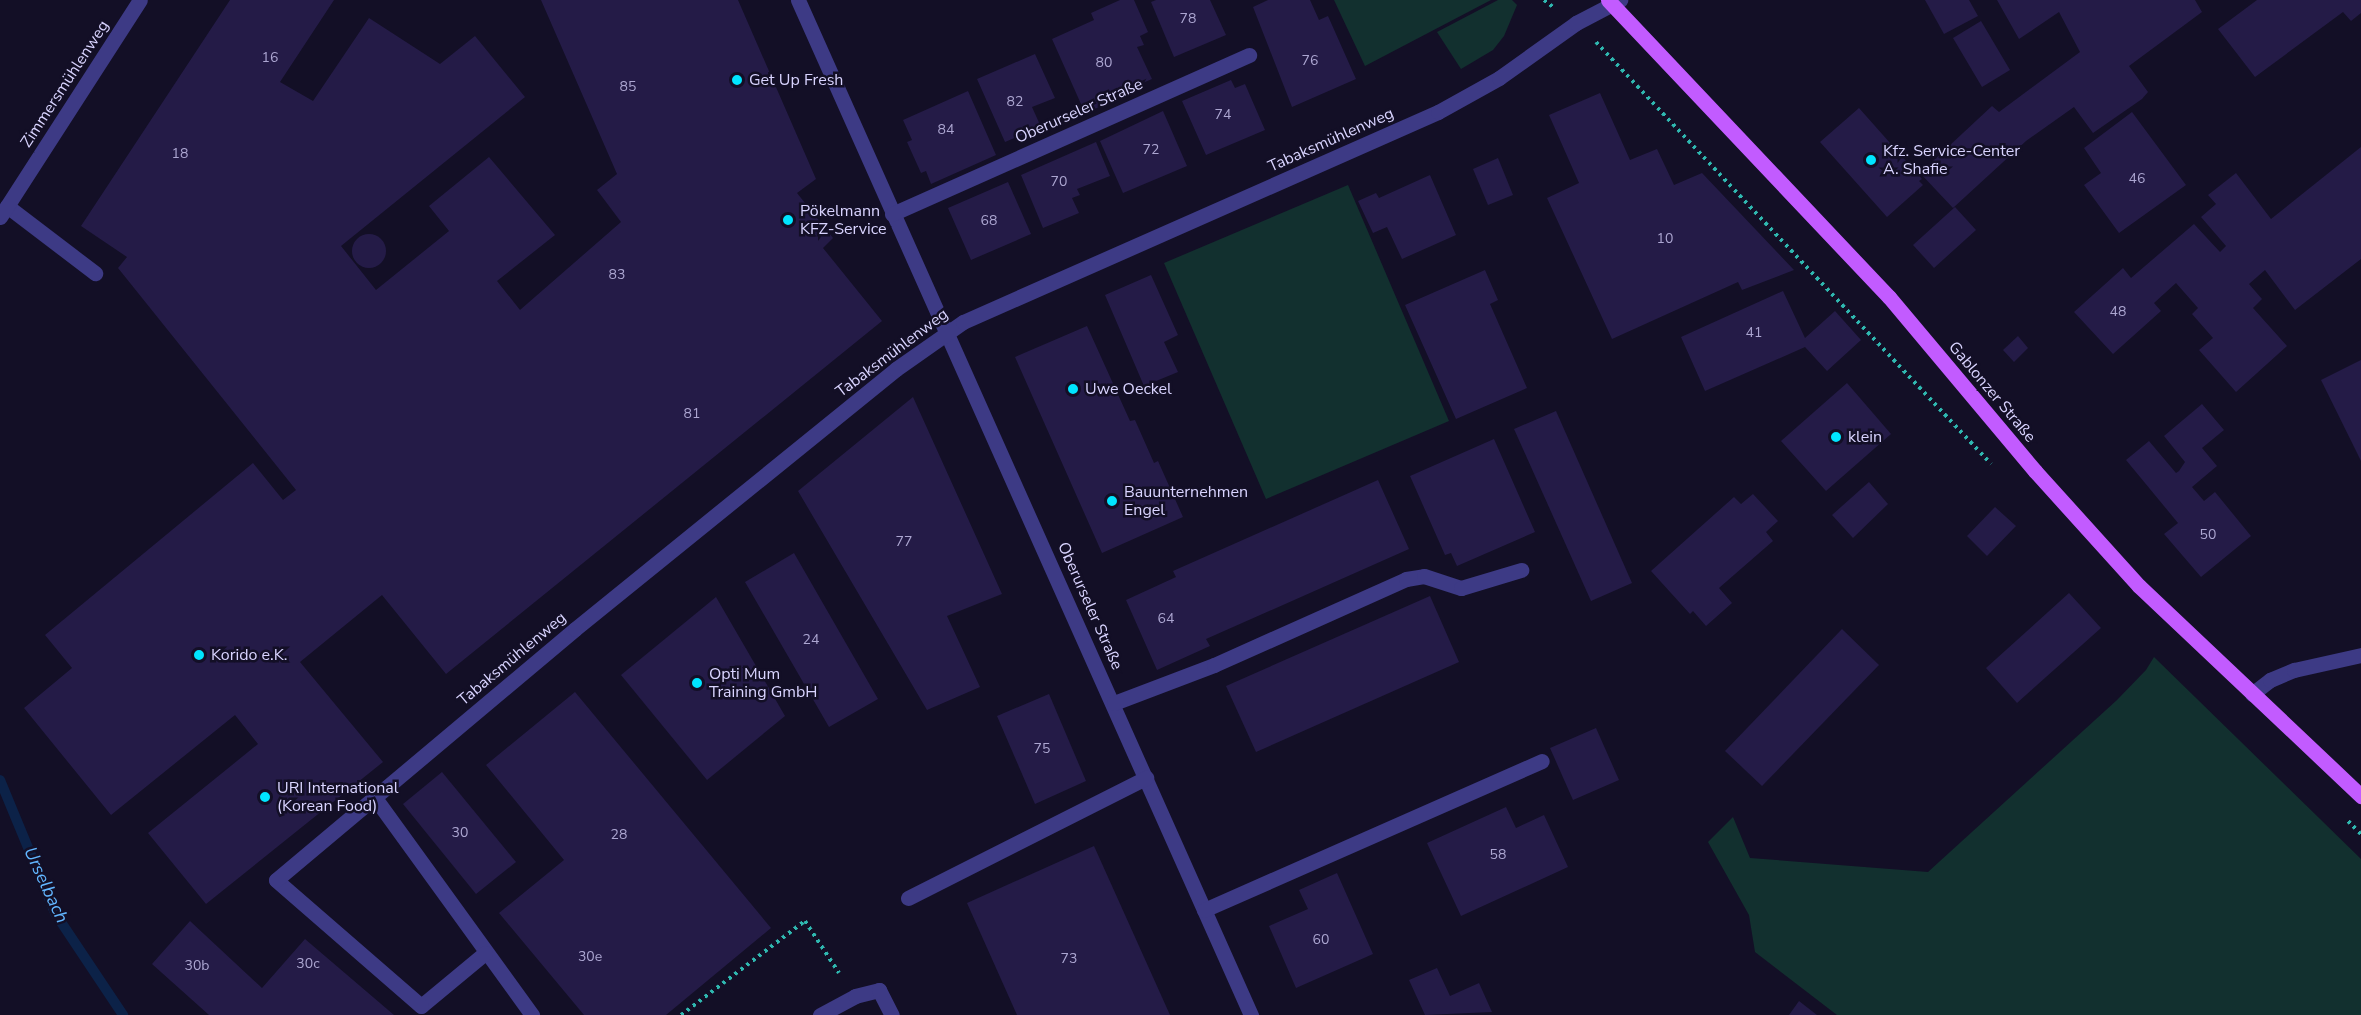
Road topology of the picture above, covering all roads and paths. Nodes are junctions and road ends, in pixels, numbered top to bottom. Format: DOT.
graph roads {
  1 [pos="140,0"];
  2 [pos="798,0"];
  3 [pos="1544,0"];
  4 [pos="1613,1"];
  5 [pos="1576,23"];
  6 [pos="1249,55"];
  7 [pos="3,212"];
  8 [pos="892,214"];
  9 [pos="95,273"];
  10 [pos="947,334"];
  11 [pos="1996,469"];
  12 [pos="1521,570"];
  13 [pos="2361,655"];
  14 [pos="2252,694"];
  15 [pos="1114,703"];
  16 [pos="1542,761"];
  17 [pos="1146,778"];
  18 [pos="2361,796"];
  19 [pos="375,798"];
  20 [pos="2344,818"];
  21 [pos="2361,834"];
  22 [pos="908,898"];
  23 [pos="1204,910"];
  24 [pos="485,953"];
  25 [pos="855,996"];
  26 [pos="532,1015"];
  27 [pos="681,1015"];
  28 [pos="820,1015"];
  29 [pos="892,1015"];
  30 [pos="1251,1015"];
  1 -- 7 [label="street, Zimmersmühlenweg"];
  2 -- 8 [label="street, Oberurseler Straße"];
  3 -- 5 [label="path"];
  4 -- 5 [label="street, Tabaksmühlenweg"];
  4 -- 14 [label="main road, Gablonzer Straße"];
  5 -- 10 [label="street, Tabaksmühlenweg"];
  5 -- 11 [label="path"];
  6 -- 8 [label="street, Oberurseler Straße"];
  7 -- 9 [label="street"];
  8 -- 10 [label="street, Oberurseler Straße"];
  10 -- 15 [label="street, Oberurseler Straße"];
  10 -- 19 [label="street, Tabaksmühlenweg"];
  12 -- 15 [label="street"];
  13 -- 14 [label="street"];
  14 -- 18 [label="main road, Gablonzer Straße"];
  15 -- 17 [label="street, Oberurseler Straße"];
  16 -- 23 [label="street"];
  17 -- 22 [label="street"];
  17 -- 23 [label="street, Oberurseler Straße"];
  19 -- 24 [label="street"];
  19 -- 24 [label="street, Tabaksmühlenweg"];
  20 -- 21 [label="path"];
  23 -- 30 [label="street, Oberurseler Straße"];
  24 -- 26 [label="street"];
  25 -- 27 [label="path"];
  25 -- 28 [label="street"];
  25 -- 29 [label="street"];
}
